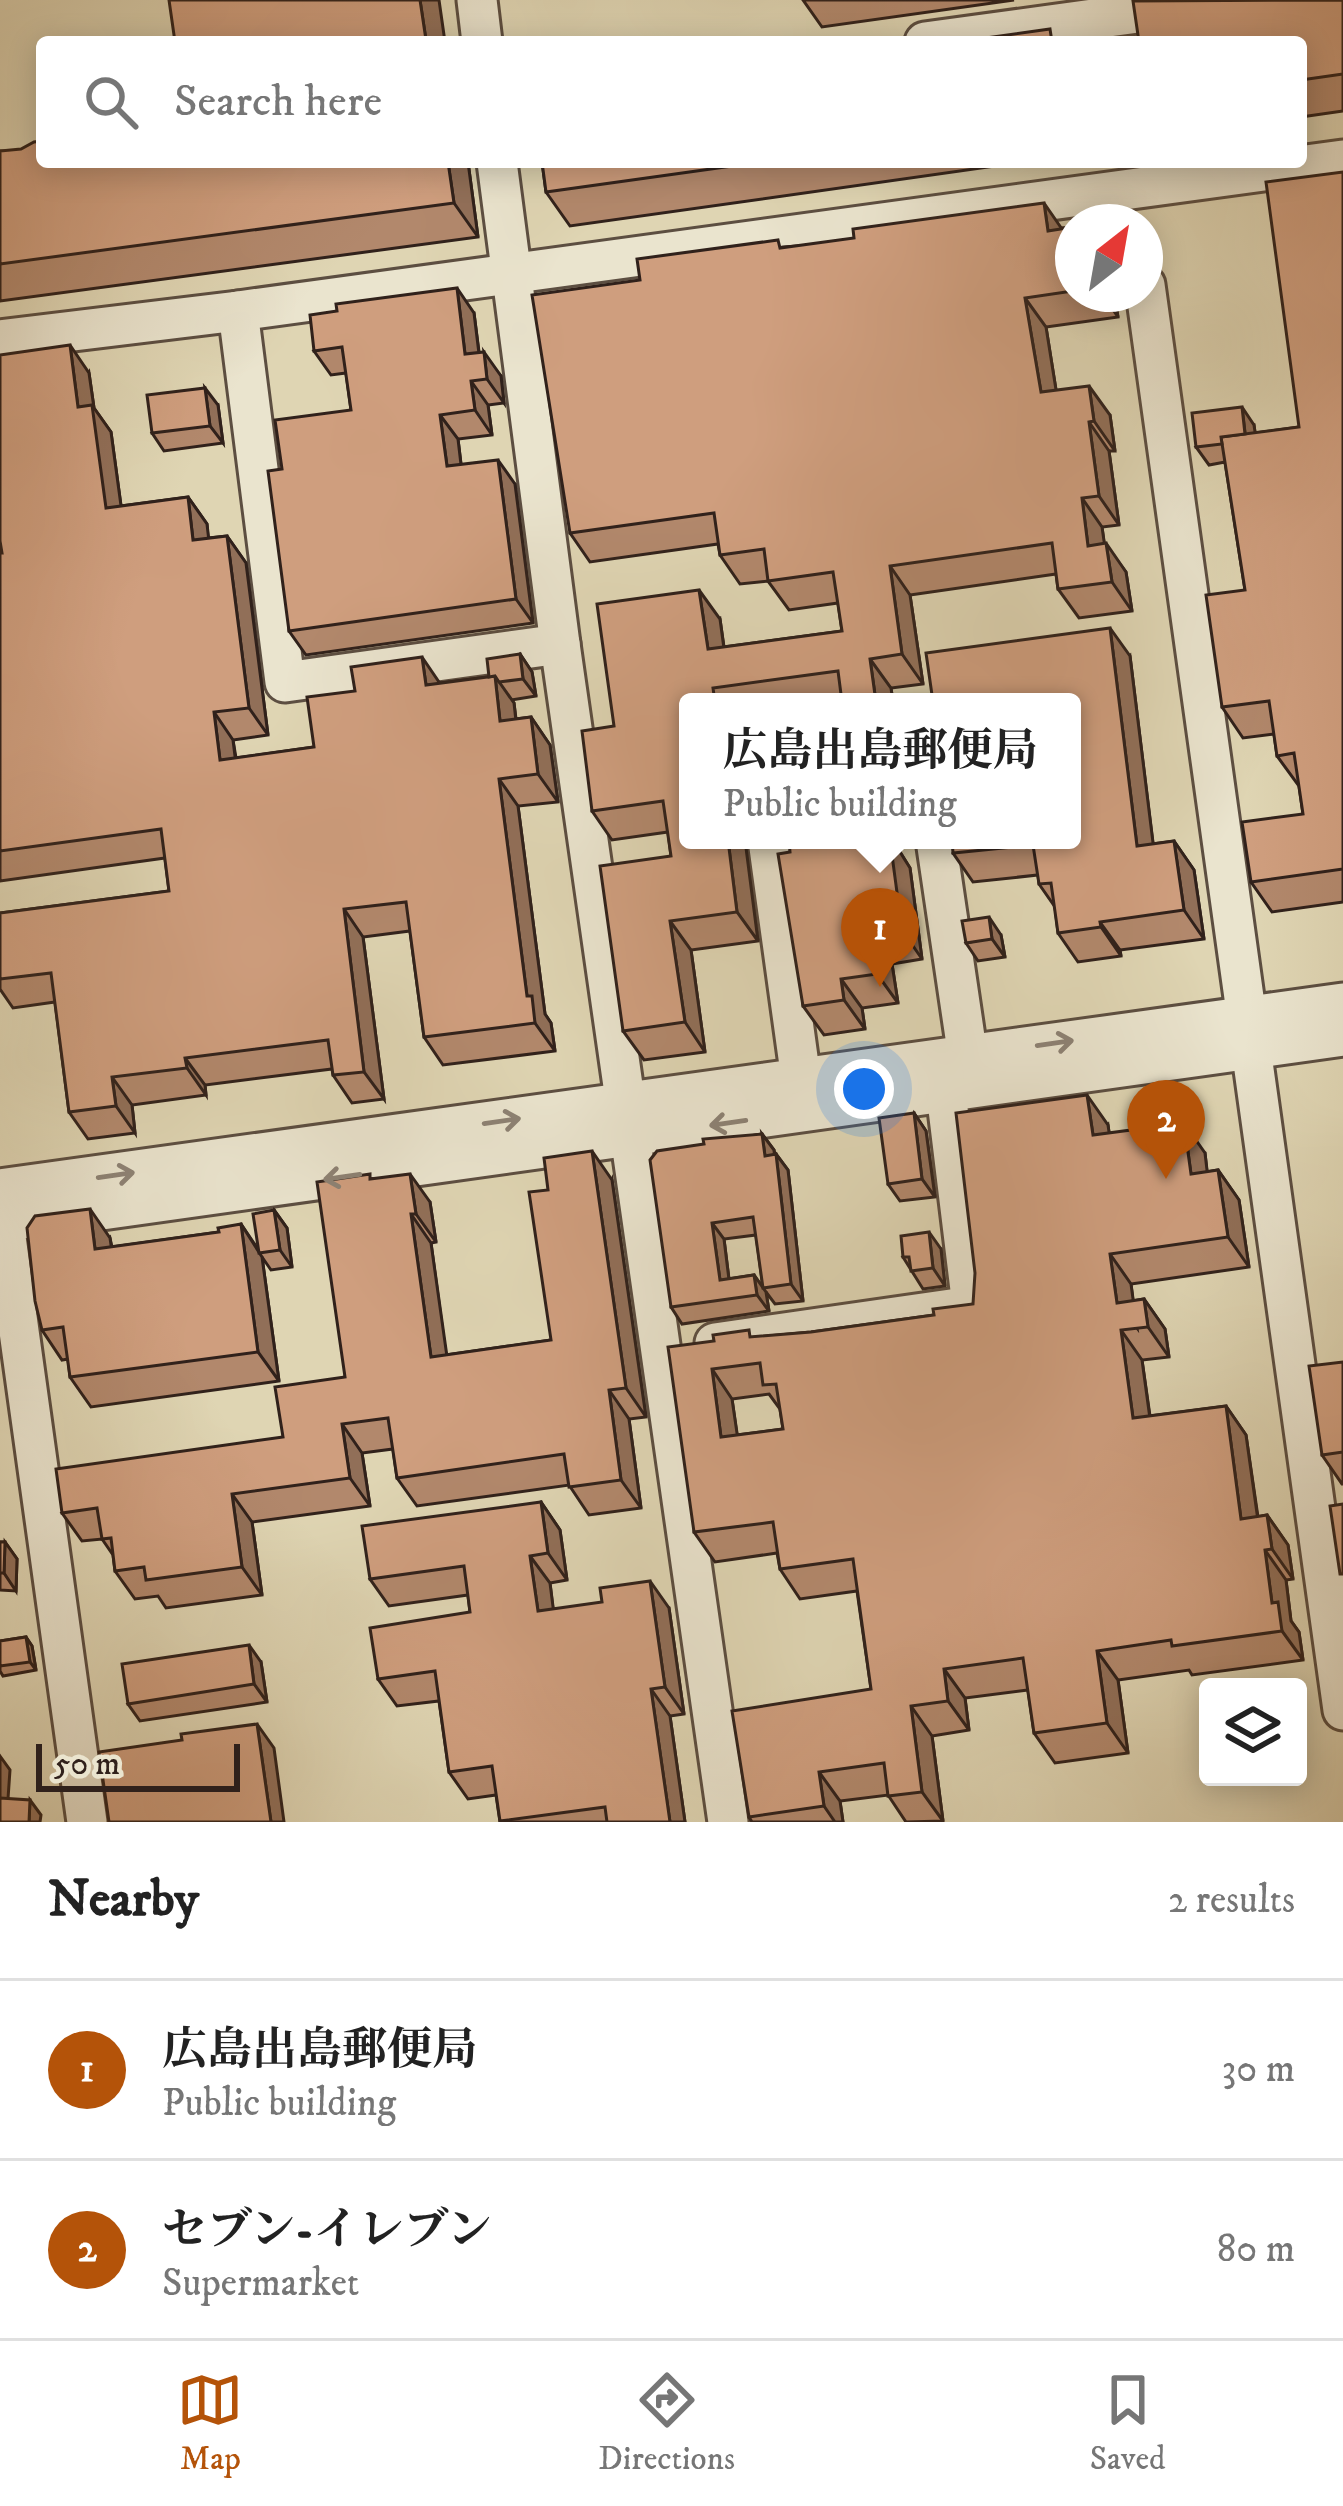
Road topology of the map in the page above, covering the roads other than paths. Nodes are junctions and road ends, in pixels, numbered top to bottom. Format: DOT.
graph roads {
  1 [pos="477,0"];
  2 [pos="1233,0"];
  3 [pos="1112,19"];
  4 [pos="481,36"];
  5 [pos="974,36"];
  6 [pos="1343,160"];
  7 [pos="1307,165"];
  8 [pos="498,168"];
  9 [pos="1289,168"];
  10 [pos="1132,191"];
  11 [pos="512,273"];
  12 [pos="238,311"];
  13 [pos="1149,312"];
  14 [pos="0,340"];
  15 [pos="560,644"];
  16 [pos="769,849"];
  17 [pos="937,849"];
  18 [pos="1343,1003"];
  19 [pos="1246,1033"];
  20 [pos="1343,1036"];
  21 [pos="957,1074"];
  22 [pos="803,1096"];
  23 [pos="630,1120"];
  24 [pos="1,1206"];
  25 [pos="662,1351"];
  26 [pos="1343,1710"];
  27 [pos="87,1822"];
  28 [pos="728,1822"];
  1 -- 4 [label="street"];
  2 -- 3 [label="street"];
  3 -- 5 [label="street"];
  6 -- 7 [label="street"];
  8 -- 11 [label="street"];
  9 -- 10 [label="street"];
  10 -- 11 [label="street"];
  11 -- 12 [label="street"];
  11 -- 15 [label="street"];
  12 -- 14 [label="street"];
  12 -- 15 [label="street"];
  13 -- 19 [label="street"];
  15 -- 23 [label="street"];
  16 -- 22 [label="street"];
  17 -- 21 [label="street"];
  18 -- 19 [label="street"];
  19 -- 20 [label="street"];
  19 -- 21 [label="street"];
  19 -- 26 [label="street"];
  21 -- 22 [label="street"];
  21 -- 25 [label="street"];
  22 -- 23 [label="street"];
  23 -- 24 [label="street"];
  23 -- 25 [label="street"];
  24 -- 27 [label="street"];
  25 -- 28 [label="street"];
}
